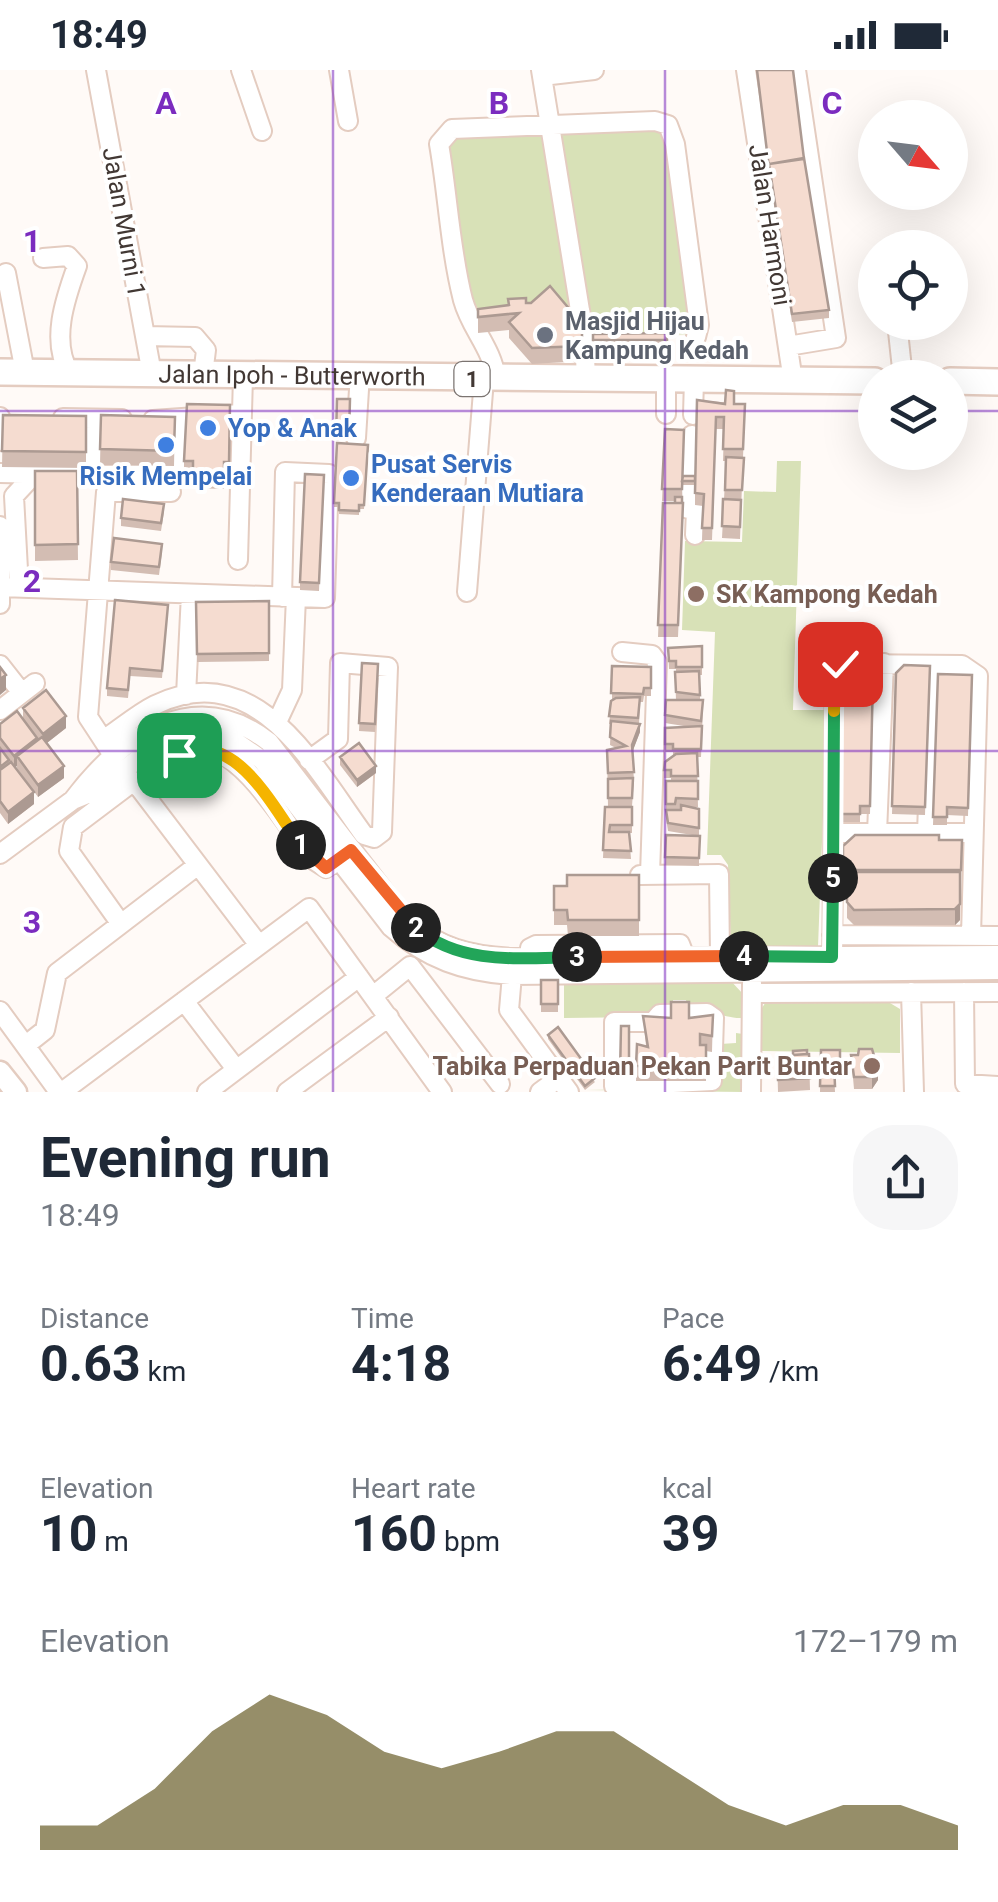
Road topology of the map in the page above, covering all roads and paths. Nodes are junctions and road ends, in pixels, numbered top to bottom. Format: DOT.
graph roads {
  1 [pos="96,70"];
  2 [pos="241,70"];
  3 [pos="339,70"];
  4 [pos="594,70"];
  5 [pos="746,70"];
  6 [pos="796,70"];
  7 [pos="542,73"];
  8 [pos="348,122"];
  9 [pos="549,126"];
  10 [pos="262,131"];
  11 [pos="43,258"];
  12 [pos="6,274"];
  13 [pos="146,336"];
  14 [pos="696,337"];
  15 [pos="788,346"];
  16 [pos="64,362"];
  17 [pos="12,372"];
  18 [pos="663,373"];
  19 [pos="152,374"];
  20 [pos="360,374"];
  21 [pos="203,375"];
  22 [pos="243,376"];
  23 [pos="586,378"];
  24 [pos="490,379"];
  25 [pos="694,379"];
  26 [pos="793,381"];
  27 [pos="858,381"];
  28 [pos="968,382"];
  29 [pos="998,382"];
  30 [pos="0,384"];
  31 [pos="240,414"];
  32 [pos="666,414"];
  33 [pos="693,415"];
  34 [pos="14,417"];
  35 [pos="94,419"];
  36 [pos="180,420"];
  37 [pos="692,435"];
  38 [pos="356,438"];
  39 [pos="0,440"];
  40 [pos="0,473"];
  41 [pos="94,476"];
  42 [pos="28,482"];
  43 [pos="171,492"];
  44 [pos="0,526"];
  45 [pos="695,535"];
  46 [pos="238,560"];
  47 [pos="6,588"];
  48 [pos="100,591"];
  49 [pos="467,592"];
  50 [pos="191,594"];
  51 [pos="289,597"];
  52 [pos="0,604"];
  53 [pos="622,652"];
  54 [pos="884,663"];
  55 [pos="0,664"];
  56 [pos="933,665"];
  57 [pos="186,695"];
  58 [pos="0,710"];
  59 [pos="278,720"];
  60 [pos="103,740"];
  61 [pos="309,760"];
  62 [pos="128,774"];
  63 [pos="834,833"];
  64 [pos="877,833"];
  65 [pos="926,833"];
  66 [pos="973,833"];
  67 [pos="3,845"];
  68 [pos="345,854"];
  69 [pos="198,865"];
  70 [pos="620,875"];
  71 [pos="650,875"];
  72 [pos="952,880"];
  73 [pos="972,880"];
  74 [pos="833,881"];
  75 [pos="853,881"];
  76 [pos="121,924"];
  77 [pos="832,935"];
  78 [pos="971,936"];
  79 [pos="998,936"];
  80 [pos="259,945"];
  81 [pos="998,955"];
  82 [pos="720,956"];
  83 [pos="518,963"];
  84 [pos="752,964"];
  85 [pos="832,964"];
  86 [pos="998,970"];
  87 [pos="359,977"];
  88 [pos="752,992"];
  89 [pos="911,992"];
  90 [pos="964,992"];
  91 [pos="998,992"];
  92 [pos="373,996"];
  93 [pos="184,1001"];
  94 [pos="0,1011"];
  95 [pos="389,1017"];
  96 [pos="752,1024"];
  97 [pos="716,1026"];
  98 [pos="26,1045"];
  99 [pos="236,1070"];
  100 [pos="0,1072"];
  101 [pos="564,1085"];
  102 [pos="998,1086"];
  103 [pos="436,1090"];
  104 [pos="499,1090"];
  105 [pos="16,1092"];
  106 [pos="61,1092"];
  107 [pos="206,1092"];
  108 [pos="287,1092"];
  109 [pos="540,1092"];
  110 [pos="751,1092"];
  111 [pos="914,1092"];
  1 -- 13 [label="street, Jalan Murni 1"];
  2 -- 10 [label="street"];
  3 -- 8 [label="street"];
  4 -- 7 [label="street"];
  5 -- 15 [label="street, Jalan Harmoni"];
  6 -- 15 [label="street"];
  7 -- 9 [label="street"];
  9 -- 14 [label="street"];
  9 -- 23 [label="street"];
  9 -- 24 [label="street"];
  11 -- 16 [label="street"];
  12 -- 17 [label="street"];
  13 -- 19 [label="street, Jalan Murni 1"];
  13 -- 21 [label="street"];
  15 -- 26 [label="street, Jalan Harmoni"];
  16 -- 17 [label="highway, Jalan Ipoh - Butterworth / 1"];
  16 -- 19 [label="highway, Jalan Ipoh - Butterworth / 1"];
  16 -- 30 [label="highway, Jalan Ipoh - Butterworth / 1"];
  18 -- 23 [label="highway, Jalan Ipoh - Butterworth / 1"];
  18 -- 25 [label="highway, Jalan Ipoh - Butterworth / 1"];
  18 -- 32 [label="street"];
  19 -- 21 [label="highway, Jalan Ipoh - Butterworth / 1"];
  20 -- 22 [label="highway, Jalan Ipoh - Butterworth / 1"];
  20 -- 24 [label="highway, Jalan Ipoh - Butterworth / 1"];
  20 -- 38 [label="street"];
  21 -- 22 [label="highway, Jalan Ipoh - Butterworth / 1"];
  22 -- 31 [label="street"];
  23 -- 24 [label="highway, Jalan Ipoh - Butterworth / 1"];
  24 -- 49 [label="street"];
  25 -- 26 [label="highway, Jalan Ipoh - Butterworth / 1"];
  25 -- 33 [label="street"];
  26 -- 27 [label="highway, Jalan Ipoh - Butterworth / 1"];
  28 -- 29 [label="highway"];
  31 -- 36 [label="street"];
  31 -- 46 [label="street"];
  34 -- 35 [label="street"];
  34 -- 39 [label="street"];
  35 -- 36 [label="street"];
  35 -- 41 [label="street"];
  36 -- 41 [label="street"];
  37 -- 45 [label="street"];
  40 -- 41 [label="street"];
  42 -- 47 [label="street"];
  43 -- 48 [label="street"];
  44 -- 47 [label="street"];
  47 -- 48 [label="street"];
  47 -- 52 [label="street"];
  48 -- 50 [label="street"];
  48 -- 60 [label="street"];
  50 -- 51 [label="street"];
  50 -- 57 [label="street"];
  51 -- 51 [label="street"];
  51 -- 59 [label="street"];
  53 -- 71 [label="street"];
  54 -- 56 [label="street"];
  54 -- 63 [label="street"];
  54 -- 64 [label="street"];
  55 -- 58 [label="street"];
  56 -- 65 [label="street"];
  56 -- 66 [label="street"];
  57 -- 59 [label="street"];
  57 -- 60 [label="street"];
  59 -- 61 [label="street"];
  60 -- 62 [label="street"];
  61 -- 61 [label="street"];
  62 -- 67 [label="street"];
  62 -- 68 [label="street"];
  62 -- 68 [label="street"];
  62 -- 69 [label="street"];
  62 -- 76 [label="street"];
  63 -- 64 [label="street"];
  63 -- 74 [label="street"];
  64 -- 65 [label="street"];
  65 -- 66 [label="street"];
  66 -- 73 [label="street"];
  68 -- 83 [label="street"];
  69 -- 76 [label="street"];
  69 -- 80 [label="street"];
  70 -- 71 [label="street"];
  71 -- 82 [label="street"];
  72 -- 73 [label="street"];
  73 -- 78 [label="street"];
  74 -- 75 [label="street"];
  74 -- 77 [label="street"];
  76 -- 98 [label="street"];
  77 -- 78 [label="street"];
  77 -- 85 [label="street"];
  78 -- 79 [label="street"];
  80 -- 87 [label="street"];
  80 -- 93 [label="street"];
  81 -- 85 [label="street"];
  82 -- 83 [label="street"];
  82 -- 84 [label="street"];
  83 -- 84 [label="street"];
  83 -- 101 [label="street"];
  84 -- 85 [label="street"];
  84 -- 88 [label="street"];
  85 -- 86 [label="street"];
  87 -- 92 [label="street"];
  87 -- 99 [label="street"];
  88 -- 89 [label="street"];
  88 -- 96 [label="street"];
  89 -- 90 [label="street"];
  89 -- 111 [label="street"];
  90 -- 91 [label="street"];
  90 -- 102 [label="street"];
  92 -- 95 [label="street"];
  92 -- 104 [label="street"];
  93 -- 99 [label="street"];
  93 -- 106 [label="street"];
  94 -- 98 [label="street"];
  95 -- 103 [label="street"];
  95 -- 108 [label="street"];
  96 -- 97 [label="street"];
  96 -- 110 [label="street"];
  97 -- 97 [label="street"];
  98 -- 106 [label="street"];
  99 -- 107 [label="street"];
  100 -- 105 [label="main road"];
  101 -- 109 [label="street"];
}
